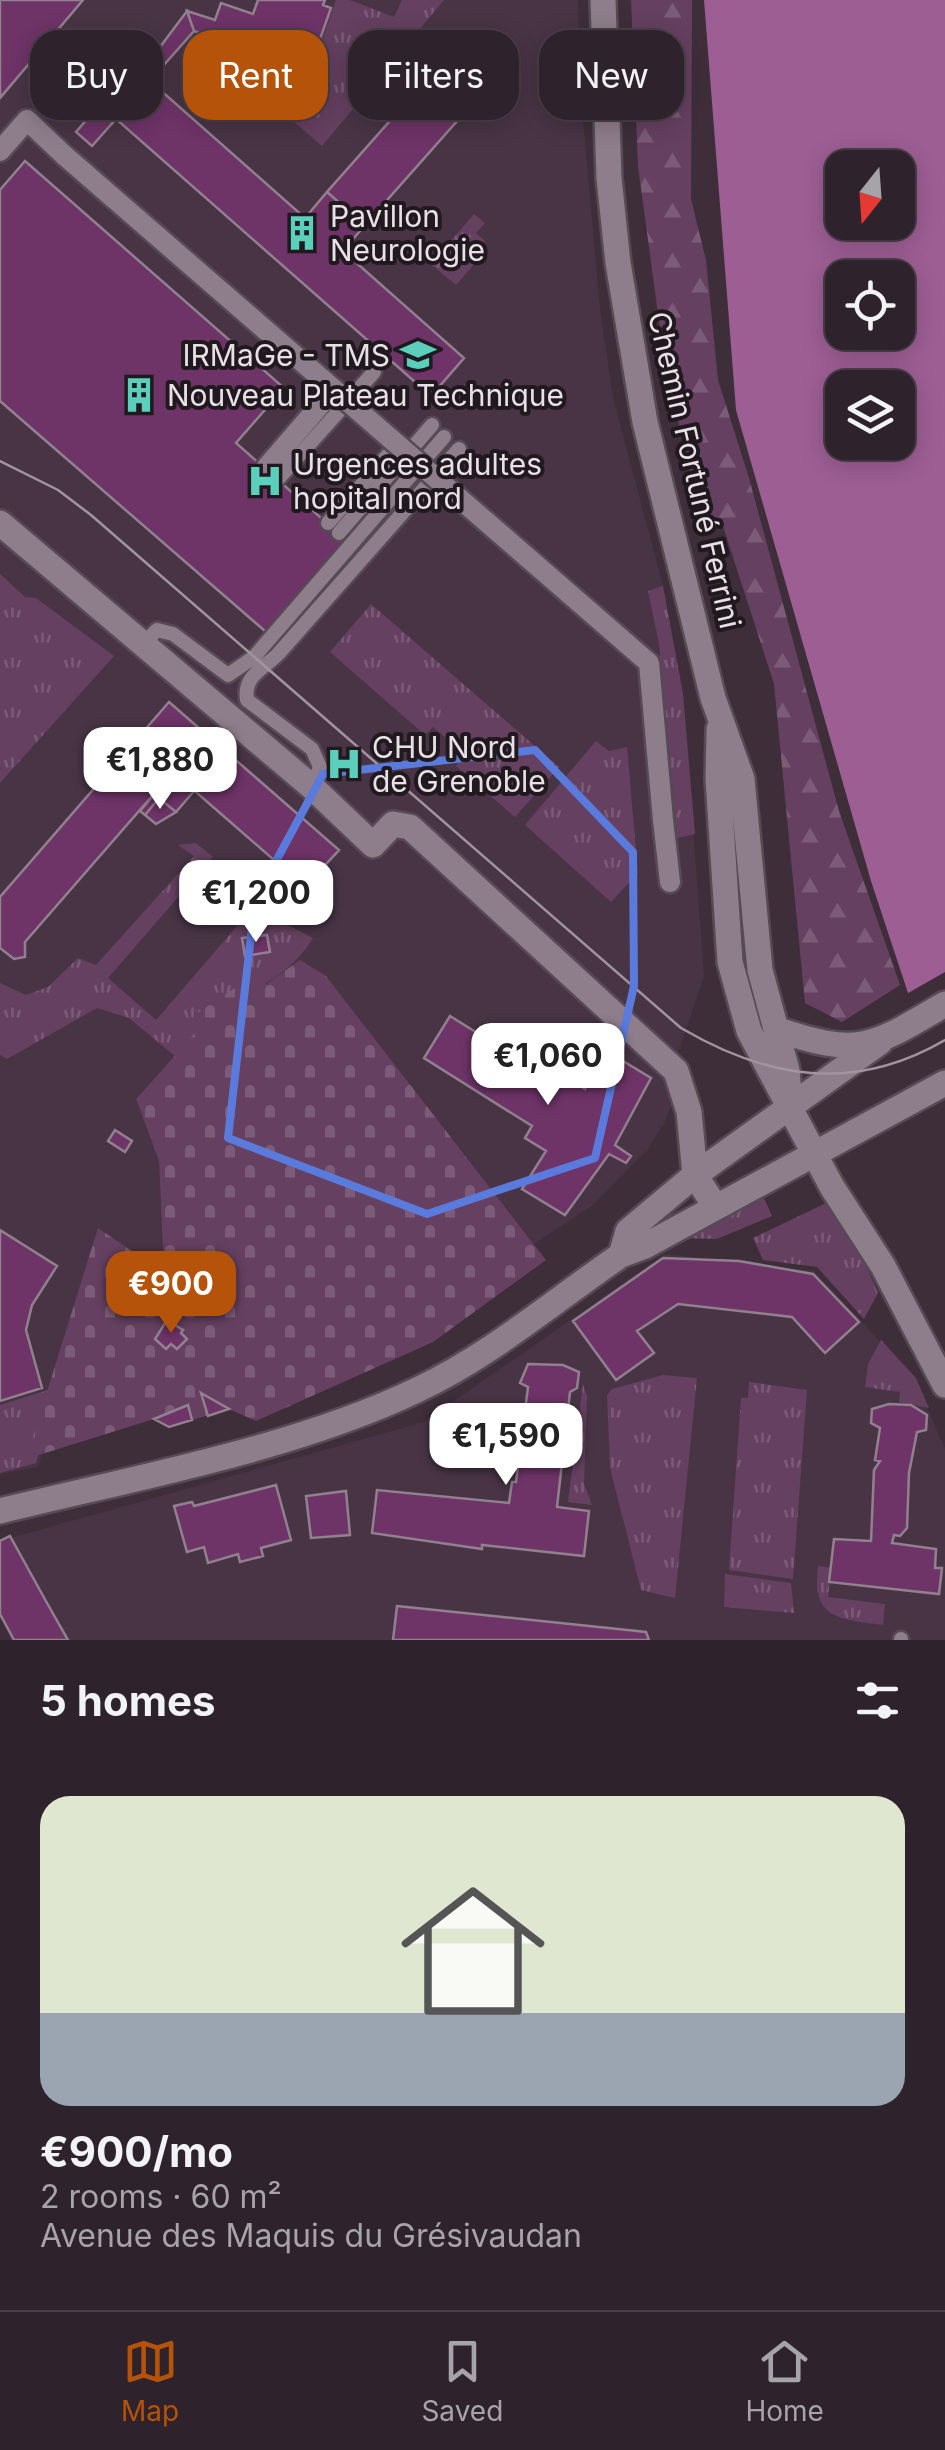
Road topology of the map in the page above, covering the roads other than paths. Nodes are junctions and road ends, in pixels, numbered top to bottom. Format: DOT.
graph roads {
  1 [pos="602,0"];
  2 [pos="0,151"];
  3 [pos="374,372"];
  4 [pos="334,389"];
  5 [pos="432,426"];
  6 [pos="444,437"];
  7 [pos="459,449"];
  8 [pos="388,455"];
  9 [pos="272,474"];
  10 [pos="411,475"];
  11 [pos="0,523"];
  12 [pos="339,533"];
  13 [pos="142,645"];
  14 [pos="719,714"];
  15 [pos="312,787"];
  16 [pos="670,882"];
  17 [pos="945,1004"];
  18 [pos="776,1029"];
  19 [pos="847,1056"];
  20 [pos="945,1083"];
  21 [pos="790,1106"];
  22 [pos="813,1152"];
  23 [pos="695,1175"];
  24 [pos="715,1206"];
  25 [pos="621,1255"];
  26 [pos="931,1361"];
  27 [pos="945,1384"];
  28 [pos="945,1406"];
  29 [pos="0,1511"];
  1 -- 14 [label="street, Chemin Fortuné Ferrini"];
  2 -- 4 [label="street, bridge"];
  3 -- 9 [label="lane"];
  4 -- 9 [label="street"];
  4 -- 16 [label="street, bridge"];
  5 -- 12 [label="lane"];
  6 -- 13 [label="lane"];
  7 -- 15 [label="lane"];
  8 -- 12 [label="lane"];
  10 -- 12 [label="lane"];
  11 -- 13 [label="street"];
  13 -- 15 [label="street"];
  14 -- 18 [label="street, Chemin Fortuné Ferrini"];
  14 -- 21 [label="street, Chemin Fortuné Ferrini"];
  15 -- 23 [label="street"];
  17 -- 19 [label="street"];
  18 -- 19 [label="street"];
  18 -- 21 [label="street, Chemin Fortuné Ferrini"];
  19 -- 21 [label="street"];
  20 -- 22 [label="street"];
  21 -- 22 [label="street"];
  21 -- 23 [label="street"];
  22 -- 24 [label="street"];
  22 -- 26 [label="street"];
  23 -- 24 [label="street"];
  23 -- 25 [label="street"];
  24 -- 25 [label="street"];
  25 -- 29 [label="street"];
  26 -- 27 [label="street"];
  26 -- 28 [label="street"];
}
